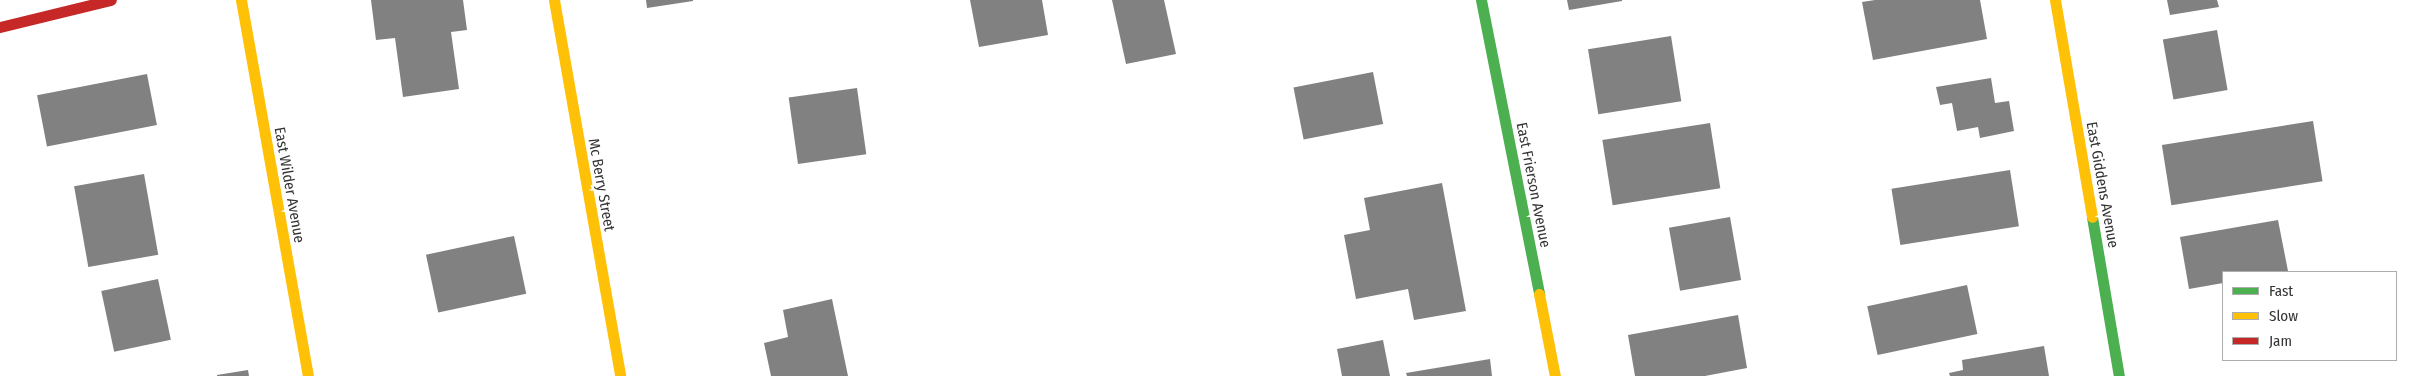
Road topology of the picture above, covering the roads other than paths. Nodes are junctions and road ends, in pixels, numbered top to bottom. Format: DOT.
graph roads {
  1 [pos="111,0"];
  2 [pos="241,0"];
  3 [pos="554,0"];
  4 [pos="1480,0"];
  5 [pos="2054,0"];
  6 [pos="0,27"];
  7 [pos="308,376"];
  8 [pos="620,376"];
  9 [pos="1555,376"];
  10 [pos="2119,376"];
  1 -- 6 [label="street"];
  2 -- 7 [label="street, East Wilder Avenue"];
  3 -- 8 [label="street, Mc Berry Street"];
  4 -- 9 [label="street, East Frierson Avenue"];
  5 -- 10 [label="street, East Giddens Avenue"];
}
